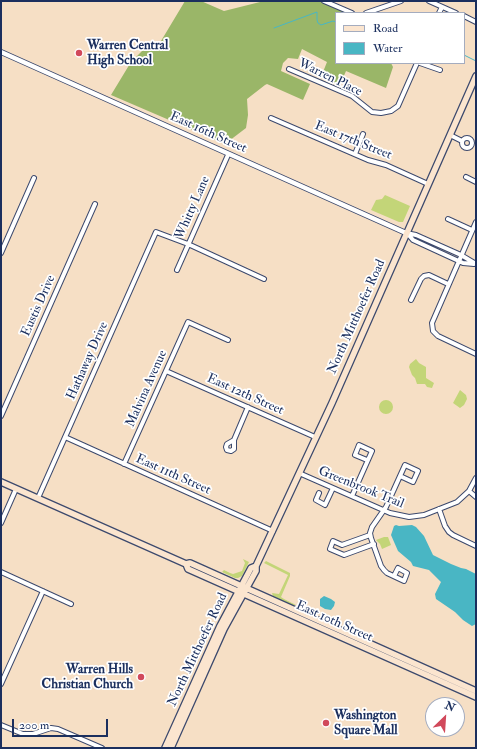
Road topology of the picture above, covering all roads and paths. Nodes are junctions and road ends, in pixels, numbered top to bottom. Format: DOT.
graph roads {
  1 [pos="324,1"];
  2 [pos="401,1"];
  3 [pos="429,1"];
  4 [pos="442,7"];
  5 [pos="350,12"];
  6 [pos="369,12"];
  7 [pos="440,12"];
  8 [pos="454,12"];
  9 [pos="465,16"];
  10 [pos="476,22"];
  11 [pos="1,52"];
  12 [pos="417,64"];
  13 [pos="423,64"];
  14 [pos="289,69"];
  15 [pos="440,70"];
  16 [pos="476,76"];
  17 [pos="271,118"];
  18 [pos="363,134"];
  19 [pos="450,135"];
  20 [pos="462,141"];
  21 [pos="354,154"];
  22 [pos="228,155"];
  23 [pos="466,177"];
  24 [pos="34,178"];
  25 [pos="476,182"];
  26 [pos="428,184"];
  27 [pos="95,204"];
  28 [pos="448,219"];
  29 [pos="476,222"];
  30 [pos="472,230"];
  31 [pos="406,233"];
  32 [pos="188,244"];
  33 [pos="1,253"];
  34 [pos="461,255"];
  35 [pos="459,260"];
  36 [pos="475,264"];
  37 [pos="177,270"];
  38 [pos="264,279"];
  39 [pos="448,284"];
  40 [pos="411,300"];
  41 [pos="228,340"];
  42 [pos="476,354"];
  43 [pos="166,371"];
  44 [pos="248,407"];
  45 [pos="1,416"];
  46 [pos="65,437"];
  47 [pos="315,437"];
  48 [pos="234,440"];
  49 [pos="367,460"];
  50 [pos="124,464"];
  51 [pos="300,473"];
  52 [pos="400,476"];
  53 [pos="476,478"];
  54 [pos="1,482"];
  55 [pos="16,488"];
  56 [pos="333,488"];
  57 [pos="469,491"];
  58 [pos="319,493"];
  59 [pos="352,496"];
  60 [pos="476,497"];
  61 [pos="38,498"];
  62 [pos="439,509"];
  63 [pos="384,510"];
  64 [pos="1,523"];
  65 [pos="273,531"];
  66 [pos="370,536"];
  67 [pos="374,544"];
  68 [pos="476,546"];
  69 [pos="1,572"];
  70 [pos="394,576"];
  71 [pos="242,590"];
  72 [pos="43,591"];
  73 [pos="70,604"];
  74 [pos="220,625"];
  75 [pos="218,643"];
  76 [pos="1,684"];
  77 [pos="476,691"];
  78 [pos="476,697"];
  79 [pos="1,725"];
  80 [pos="102,748"];
  81 [pos="165,748"];
  82 [pos="171,748"];
  1 -- 5 [label="street"];
  2 -- 6 [label="street"];
  3 -- 4 [label="street"];
  4 -- 7 [label="street"];
  4 -- 8 [label="street"];
  9 -- 10 [label="street"];
  11 -- 22 [label="street, East 16th Street"];
  12 -- 14 [label="street, Warren Place"];
  13 -- 15 [label="street"];
  16 -- 19 [label="main road, North Mitthoefer Road"];
  17 -- 21 [label="street, East 17th Street"];
  18 -- 21 [label="street"];
  19 -- 20 [label="street"];
  19 -- 26 [label="main road, North Mitthoefer Road"];
  21 -- 26 [label="street, East 17th Street"];
  22 -- 31 [label="street, East 16th Street"];
  22 -- 32 [label="street, Whitty Lane"];
  23 -- 25 [label="street"];
  24 -- 33 [label="street"];
  26 -- 31 [label="main road, North Mitthoefer Road"];
  27 -- 45 [label="street, Eustis Drive"];
  28 -- 30 [label="street"];
  29 -- 30 [label="street"];
  30 -- 34 [label="street"];
  31 -- 34 [label="street"];
  31 -- 35 [label="street"];
  31 -- 47 [label="main road, North Mitthoefer Road"];
  32 -- 37 [label="street, Whitty Lane"];
  32 -- 38 [label="street"];
  32 -- 46 [label="street, Hathaway Drive"];
  34 -- 35 [label="street"];
  34 -- 36 [label="street"];
  35 -- 36 [label="street"];
  35 -- 39 [label="street"];
  39 -- 40 [label="street"];
  39 -- 42 [label="street"];
  41 -- 43 [label="street, Malvina Avenue"];
  43 -- 44 [label="street, East 12th Street"];
  43 -- 50 [label="street, Malvina Avenue"];
  44 -- 47 [label="street, East 12th Street"];
  44 -- 48 [label="street"];
  46 -- 50 [label="street, East 11th Street"];
  46 -- 61 [label="street, Hathaway Drive"];
  47 -- 51 [label="main road, North Mitthoefer Road"];
  49 -- 59 [label="street"];
  50 -- 65 [label="street, East 11th Street"];
  51 -- 56 [label="street, Greenbrook Trail"];
  51 -- 65 [label="main road, North Mitthoefer Road"];
  52 -- 52 [label="street"];
  52 -- 63 [label="street"];
  53 -- 57 [label="street"];
  54 -- 55 [label="main road, East 10th Street"];
  55 -- 61 [label="main road, East 10th Street"];
  55 -- 64 [label="street"];
  56 -- 58 [label="street"];
  56 -- 59 [label="street, Greenbrook Trail"];
  57 -- 60 [label="street"];
  57 -- 62 [label="street, Greenbrook Trail"];
  59 -- 63 [label="street, Greenbrook Trail"];
  61 -- 71 [label="main road, East 10th Street"];
  62 -- 63 [label="street, Greenbrook Trail"];
  62 -- 68 [label="street"];
  63 -- 66 [label="street"];
  65 -- 71 [label="main road, North Mitthoefer Road"];
  66 -- 67 [label="street"];
  66 -- 67 [label="street"];
  67 -- 70 [label="street"];
  69 -- 72 [label="street"];
  71 -- 74 [label="main road, North Mitthoefer Road"];
  71 -- 75 [label="main road, North Mitthoefer Road"];
  71 -- 77 [label="main road, East 10th Street"];
  71 -- 78 [label="main road, East 10th Street"];
  72 -- 73 [label="street"];
  72 -- 76 [label="street"];
  74 -- 75 [label="main road"];
  74 -- 81 [label="main road, North Mitthoefer Road"];
  75 -- 82 [label="main road, North Mitthoefer Road"];
  79 -- 80 [label="street"];
}
